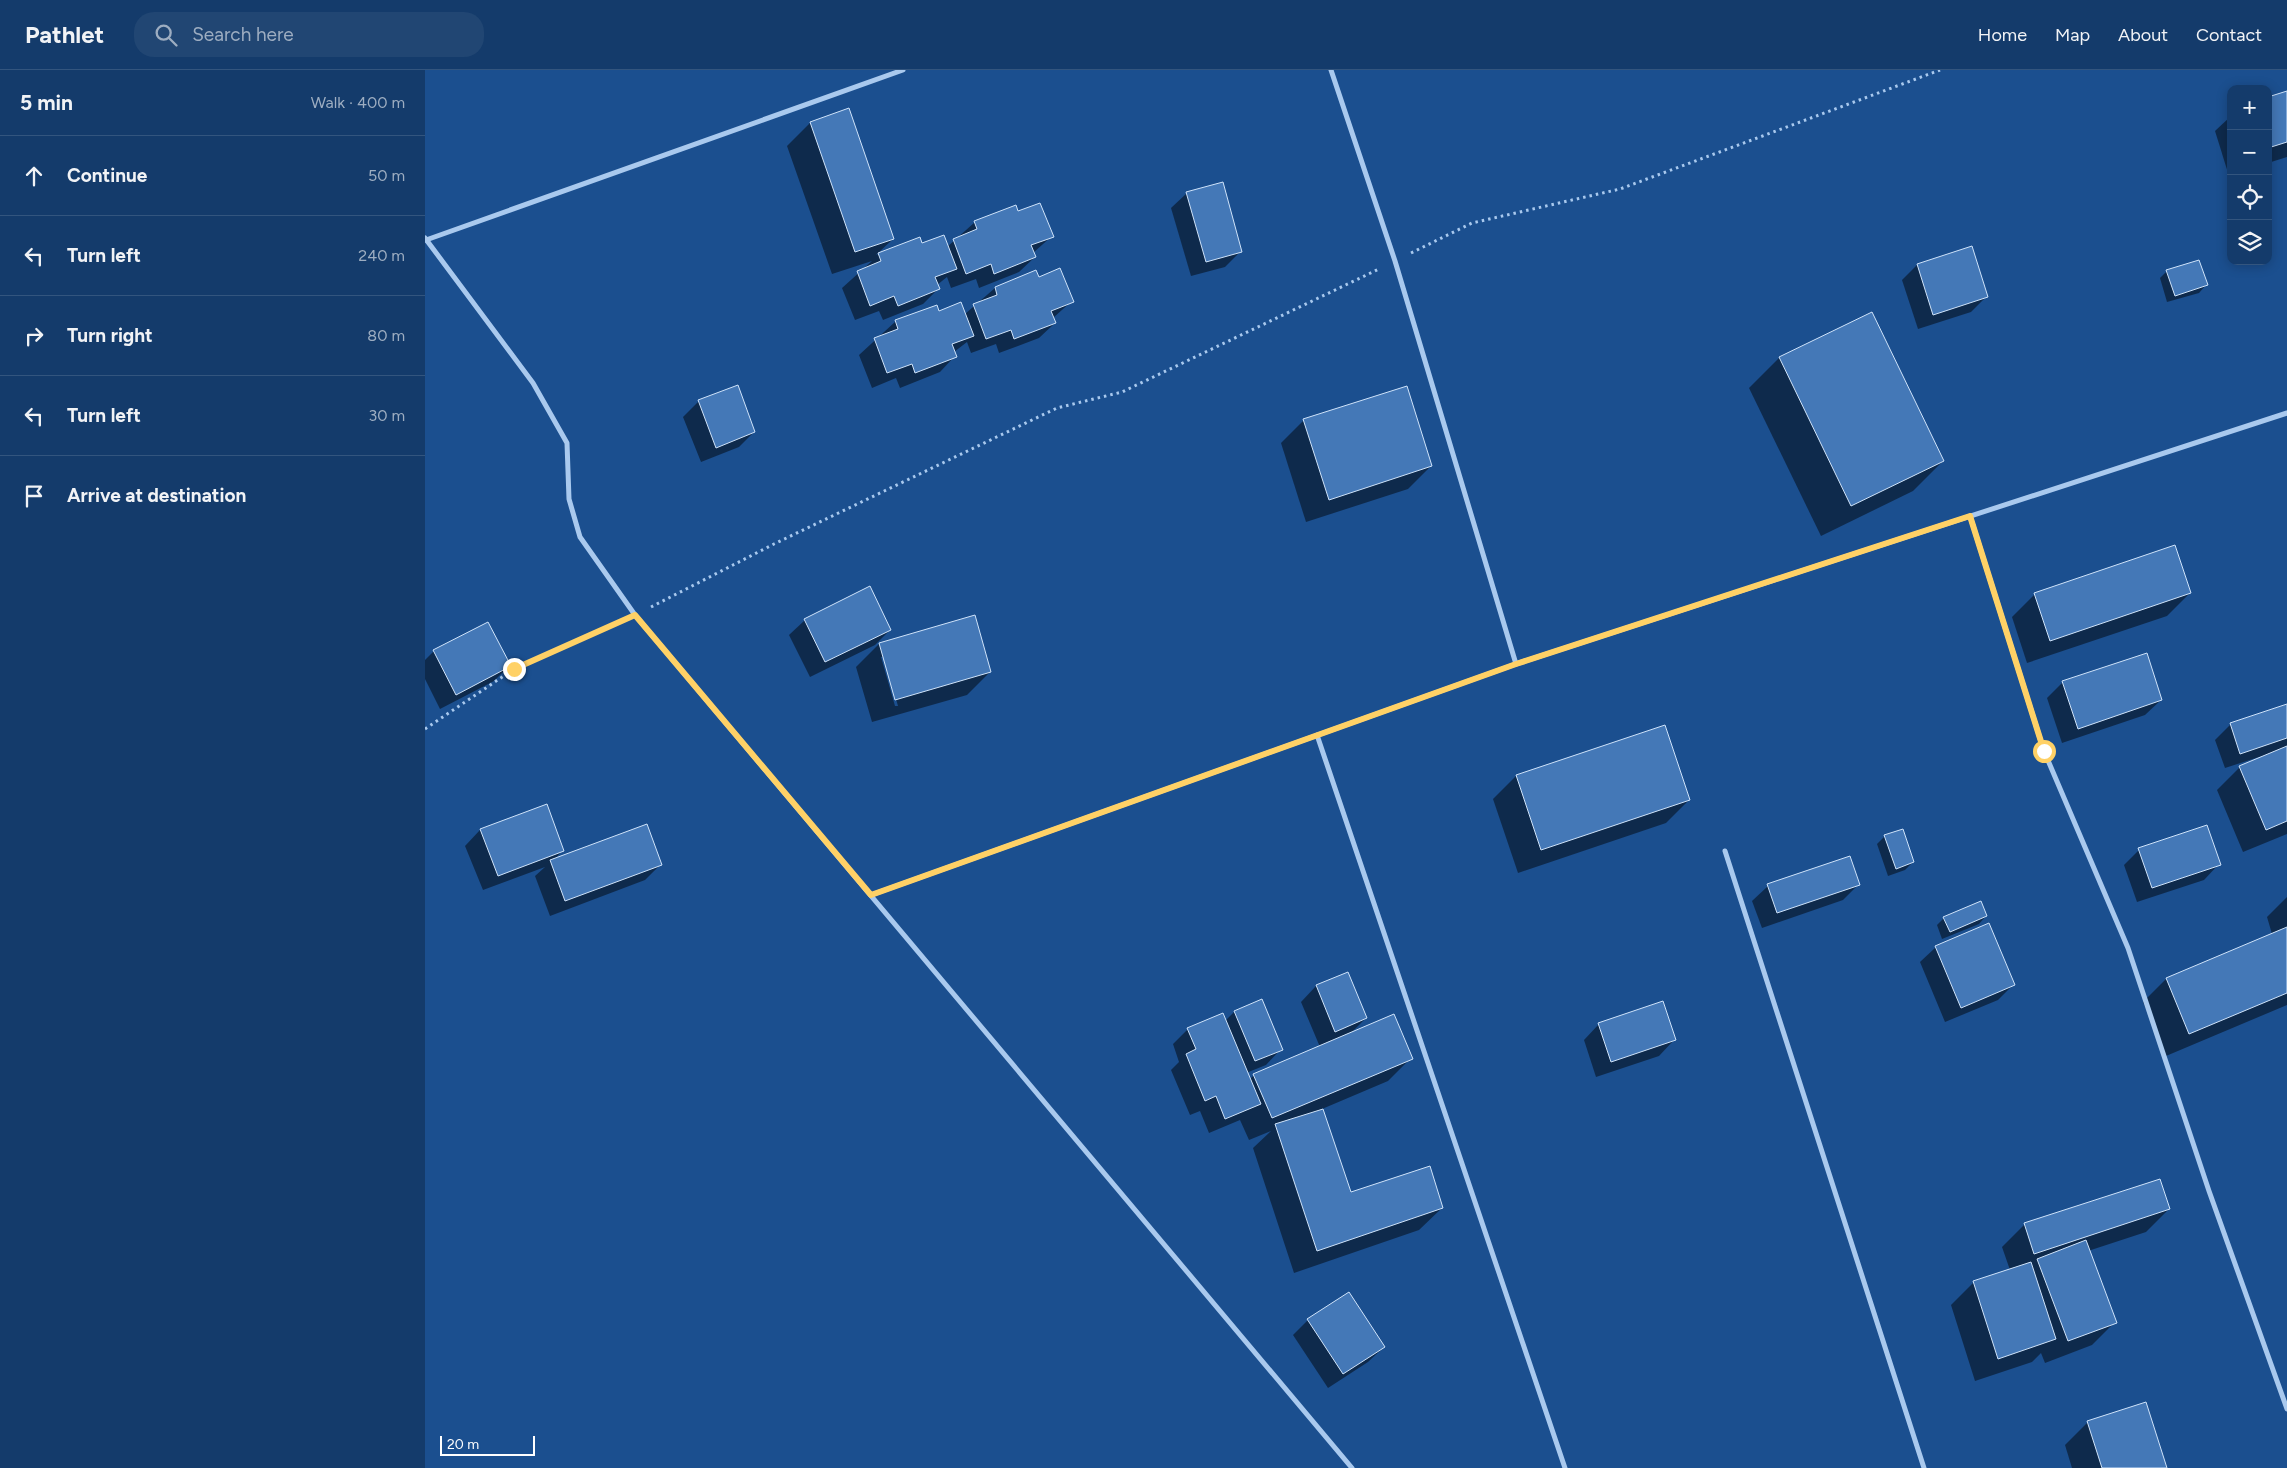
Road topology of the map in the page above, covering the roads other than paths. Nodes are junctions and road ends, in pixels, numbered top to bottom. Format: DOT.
graph roads {
  1 [pos="903,70"];
  2 [pos="1331,70"];
  3 [pos="426,239"];
  4 [pos="2287,413"];
  5 [pos="1970,516"];
  6 [pos="1516,664"];
  7 [pos="1317,735"];
  8 [pos="1725,850"];
  9 [pos="871,895"];
  10 [pos="2287,1410"];
  11 [pos="1352,1468"];
  12 [pos="1565,1468"];
  13 [pos="1924,1468"];
  1 -- 3 [label="street"];
  2 -- 6 [label="street"];
  3 -- 9 [label="street"];
  4 -- 5 [label="street"];
  5 -- 6 [label="street"];
  5 -- 10 [label="street"];
  6 -- 7 [label="street"];
  7 -- 9 [label="street"];
  7 -- 12 [label="street"];
  8 -- 13 [label="street"];
  9 -- 11 [label="street"];
}
